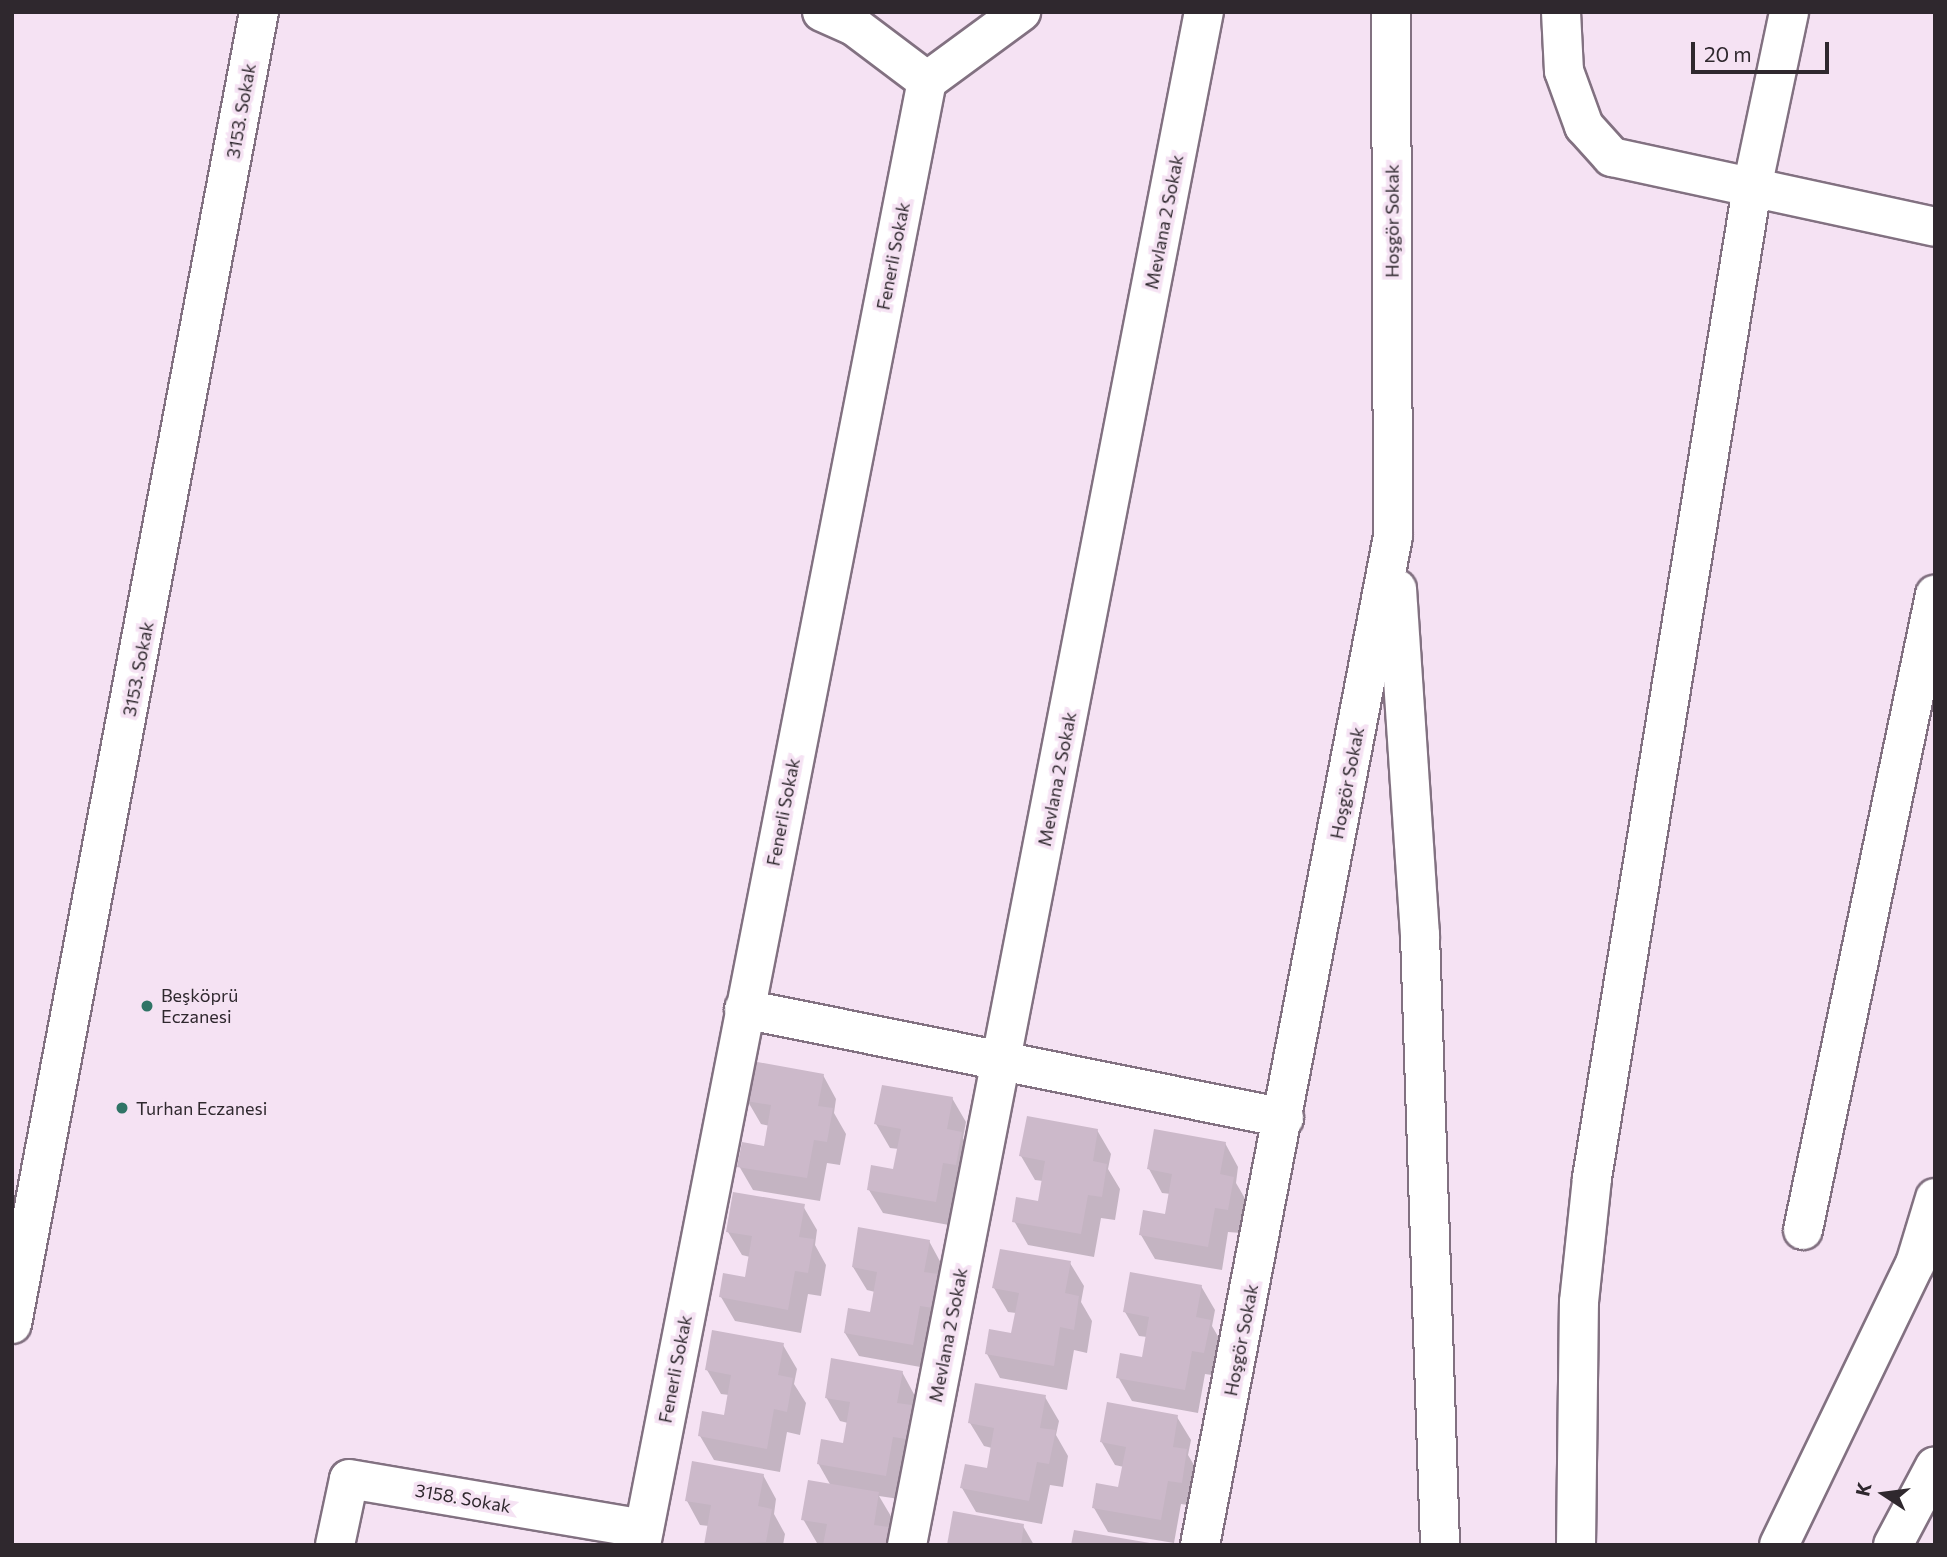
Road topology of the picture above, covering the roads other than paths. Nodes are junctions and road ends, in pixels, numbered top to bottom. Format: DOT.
graph roads {
  1 [pos="259,12"];
  2 [pos="822,12"];
  3 [pos="1021,12"];
  4 [pos="1204,12"];
  5 [pos="1391,12"];
  6 [pos="1561,12"];
  7 [pos="1789,12"];
  8 [pos="927,80"];
  9 [pos="1752,187"];
  10 [pos="1935,227"];
  11 [pos="1393,536"];
  12 [pos="1935,595"];
  13 [pos="744,1009"];
  14 [pos="1003,1061"];
  15 [pos="1284,1118"];
  16 [pos="1935,1198"];
  17 [pos="1803,1230"];
  18 [pos="12,1325"];
  19 [pos="1935,1466"];
  20 [pos="643,1537"];
  21 [pos="335,1545"];
  22 [pos="907,1545"];
  23 [pos="1200,1545"];
  24 [pos="1440,1545"];
  25 [pos="1576,1545"];
  26 [pos="1779,1545"];
  27 [pos="1893,1545"];
  1 -- 18 [label="street, 3153. Sokak"];
  2 -- 8 [label="street"];
  3 -- 8 [label="street"];
  4 -- 14 [label="street, Mevlana 2 Sokak"];
  5 -- 11 [label="street, Hoşgör Sokak"];
  6 -- 9 [label="street"];
  7 -- 9 [label="street"];
  8 -- 13 [label="street, Fenerli Sokak"];
  9 -- 10 [label="street"];
  9 -- 25 [label="street"];
  11 -- 15 [label="street, Hoşgör Sokak"];
  11 -- 24 [label="street"];
  12 -- 17 [label="street"];
  13 -- 14 [label="street"];
  13 -- 20 [label="street, Fenerli Sokak"];
  14 -- 15 [label="street"];
  14 -- 22 [label="street, Mevlana 2 Sokak"];
  15 -- 23 [label="street, Hoşgör Sokak"];
  16 -- 26 [label="street"];
  19 -- 27 [label="street"];
  20 -- 21 [label="street, 3158. Sokak"];
}
